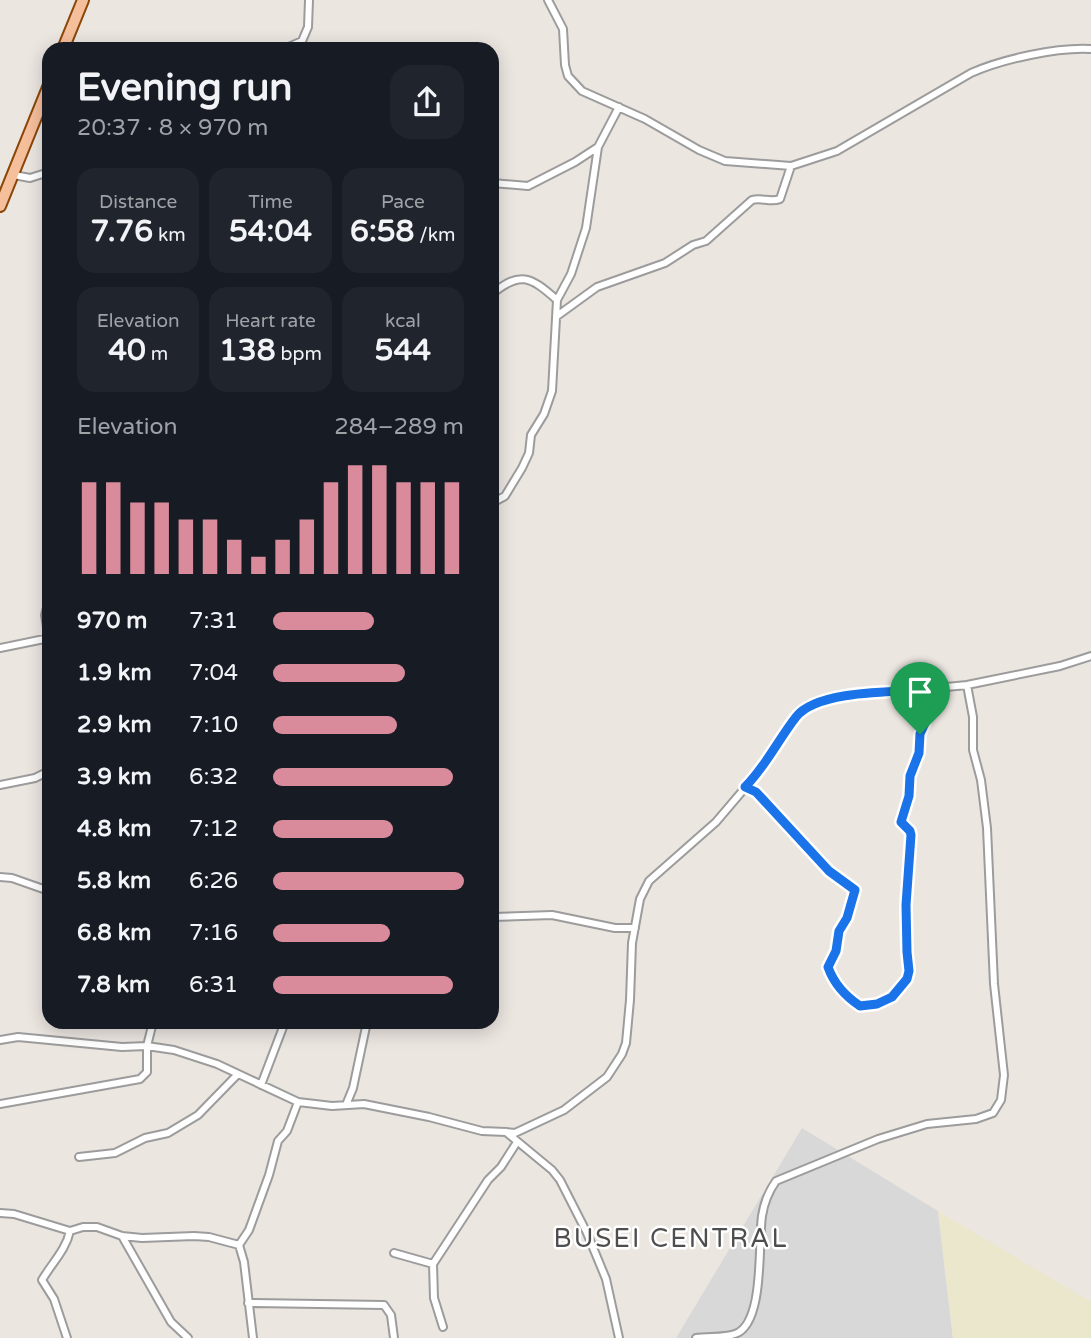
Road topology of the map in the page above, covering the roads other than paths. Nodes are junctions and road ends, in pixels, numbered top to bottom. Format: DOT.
graph roads {
  1 [pos="83,0"];
  2 [pos="309,0"];
  3 [pos="548,0"];
  4 [pos="67,42"];
  5 [pos="300,42"];
  6 [pos="1091,50"];
  7 [pos="42,104"];
  8 [pos="619,107"];
  9 [pos="598,147"];
  10 [pos="791,166"];
  11 [pos="42,174"];
  12 [pos="14,175"];
  13 [pos="499,184"];
  14 [pos="0,206"];
  15 [pos="499,288"];
  16 [pos="557,300"];
  17 [pos="557,316"];
  18 [pos="499,499"];
  19 [pos="42,641"];
  20 [pos="0,648"];
  21 [pos="1091,656"];
  22 [pos="967,685"];
  23 [pos="926,690"];
  24 [pos="42,775"];
  25 [pos="0,785"];
  26 [pos="745,787"];
  27 [pos="0,877"];
  28 [pos="42,889"];
  29 [pos="499,917"];
  30 [pos="635,928"];
  31 [pos="151,1029"];
  32 [pos="282,1029"];
  33 [pos="366,1029"];
  34 [pos="0,1040"];
  35 [pos="147,1046"];
  36 [pos="238,1074"];
  37 [pos="261,1085"];
  38 [pos="298,1102"];
  39 [pos="0,1104"];
  40 [pos="346,1105"];
  41 [pos="506,1132"];
  42 [pos="517,1142"];
  43 [pos="79,1157"];
  44 [pos="0,1213"];
  45 [pos="70,1231"];
  46 [pos="122,1236"];
  47 [pos="239,1245"];
  48 [pos="394,1253"];
  49 [pos="433,1264"];
  50 [pos="248,1303"];
  51 [pos="443,1327"];
  52 [pos="67,1338"];
  53 [pos="188,1338"];
  54 [pos="253,1338"];
  55 [pos="394,1338"];
  56 [pos="619,1338"];
  57 [pos="696,1338"];
  1 -- 4 [label="main road"];
  2 -- 5 [label="street"];
  3 -- 8 [label="street"];
  6 -- 10 [label="street"];
  7 -- 12 [label="main road"];
  8 -- 9 [label="street"];
  8 -- 10 [label="street"];
  9 -- 13 [label="street"];
  9 -- 16 [label="street"];
  10 -- 17 [label="street"];
  11 -- 12 [label="street"];
  12 -- 14 [label="main road"];
  15 -- 16 [label="street"];
  16 -- 17 [label="street"];
  17 -- 18 [label="street"];
  19 -- 20 [label="street"];
  21 -- 22 [label="street"];
  22 -- 23 [label="street"];
  22 -- 57 [label="street"];
  23 -- 26 [label="street"];
  23 -- 26 [label="street"];
  24 -- 25 [label="street"];
  26 -- 30 [label="street"];
  27 -- 28 [label="street"];
  29 -- 30 [label="street"];
  30 -- 41 [label="street"];
  31 -- 35 [label="street"];
  32 -- 37 [label="street"];
  33 -- 40 [label="street"];
  34 -- 35 [label="street"];
  35 -- 36 [label="street"];
  35 -- 39 [label="street"];
  36 -- 37 [label="street"];
  36 -- 43 [label="street"];
  37 -- 38 [label="street"];
  38 -- 40 [label="street"];
  38 -- 47 [label="street"];
  40 -- 41 [label="street"];
  41 -- 42 [label="street"];
  42 -- 49 [label="street"];
  42 -- 56 [label="street"];
  44 -- 45 [label="street"];
  45 -- 46 [label="street"];
  45 -- 52 [label="street"];
  46 -- 47 [label="street"];
  46 -- 53 [label="street"];
  47 -- 50 [label="street"];
  48 -- 49 [label="street"];
  49 -- 51 [label="street"];
  50 -- 54 [label="street"];
  50 -- 55 [label="street"];
}
